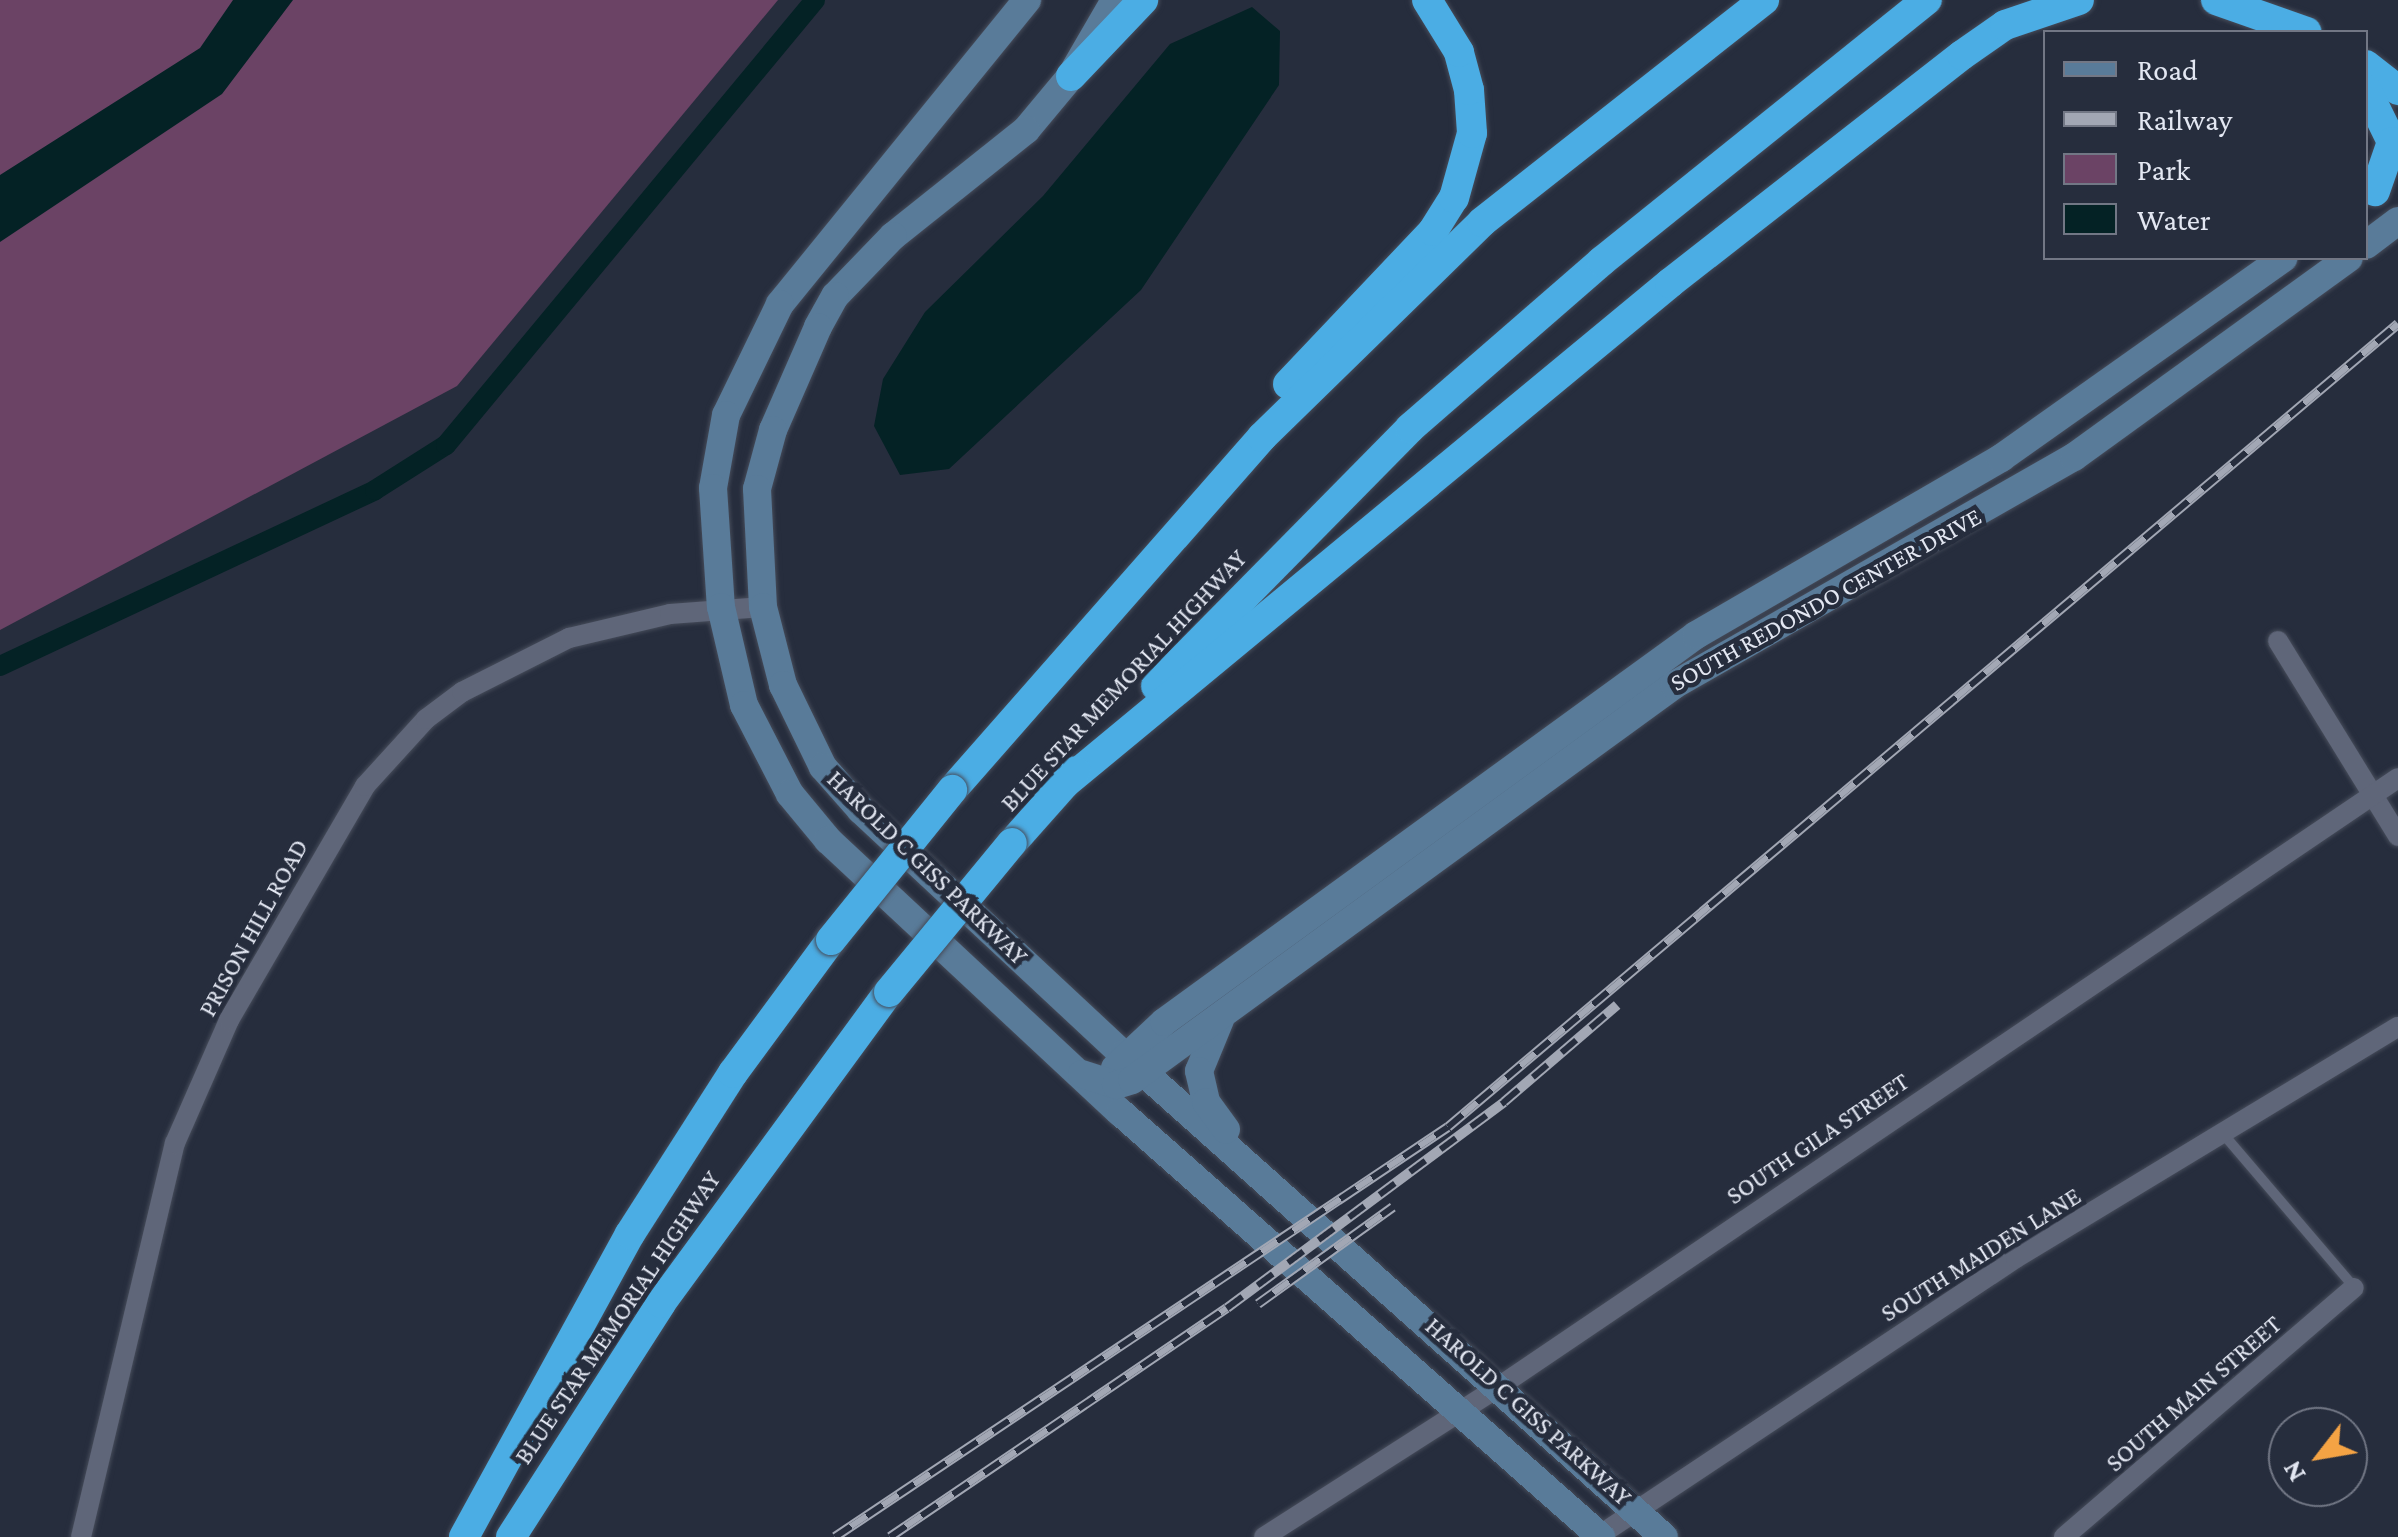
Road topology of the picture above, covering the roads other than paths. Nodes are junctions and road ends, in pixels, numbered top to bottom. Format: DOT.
graph roads {
  1 [pos="1027,0"];
  2 [pos="1115,0"];
  3 [pos="1144,0"];
  4 [pos="1427,0"];
  5 [pos="1764,0"];
  6 [pos="1927,0"];
  7 [pos="1942,0"];
  8 [pos="2080,0"];
  9 [pos="2216,0"];
  10 [pos="2304,30"];
  11 [pos="2368,67"];
  12 [pos="1842,68"];
  13 [pos="1070,76"];
  14 [pos="2398,90"];
  15 [pos="2368,93"];
  16 [pos="2380,187"];
  17 [pos="2398,221"];
  18 [pos="2368,244"];
  19 [pos="2280,260"];
  20 [pos="2346,260"];
  21 [pos="721,606"];
  22 [pos="763,607"];
  23 [pos="2278,641"];
  24 [pos="1016,713"];
  25 [pos="2398,778"];
  26 [pos="1062,785"];
  27 [pos="2372,793"];
  28 [pos="2398,836"];
  29 [pos="1226,1011"];
  30 [pos="1079,1013"];
  31 [pos="1164,1022"];
  32 [pos="2398,1026"];
  33 [pos="1133,1063"];
  34 [pos="1073,1069"];
  35 [pos="1111,1084"];
  36 [pos="1120,1112"];
  37 [pos="2225,1136"];
  38 [pos="1252,1168"];
  39 [pos="2354,1288"];
  40 [pos="1500,1386"];
  41 [pos="1459,1412"];
  42 [pos="1638,1510"];
  43 [pos="1599,1536"];
  44 [pos="81,1537"];
  45 [pos="464,1537"];
  46 [pos="511,1537"];
  47 [pos="1264,1537"];
  48 [pos="1664,1537"];
  49 [pos="2064,1537"];
  1 -- 21 [label="main road, HAROLD C GISS PARKWAY"];
  2 -- 13 [label="main road, HAROLD C GISS PARKWAY"];
  3 -- 13 [label="highway"];
  4 -- 24 [label="highway"];
  5 -- 24 [label="highway, BLUE STAR MEMORIAL HIGHWAY"];
  6 -- 12 [label="highway, BLUE STAR MEMORIAL HIGHWAY"];
  7 -- 12 [label="highway"];
  8 -- 26 [label="highway"];
  9 -- 10 [label="highway"];
  11 -- 14 [label="highway"];
  12 -- 26 [label="highway, BLUE STAR MEMORIAL HIGHWAY"];
  13 -- 22 [label="main road, HAROLD C GISS PARKWAY"];
  15 -- 16 [label="highway"];
  17 -- 18 [label="main road"];
  19 -- 31 [label="main road, SOUTH REDONDO CENTER DRIVE"];
  20 -- 29 [label="main road, SOUTH REDONDO CENTER DRIVE"];
  21 -- 22 [label="street, PRISON HILL ROAD"];
  21 -- 34 [label="main road, HAROLD C GISS PARKWAY"];
  21 -- 44 [label="street, PRISON HILL ROAD"];
  22 -- 30 [label="main road, HAROLD C GISS PARKWAY"];
  23 -- 27 [label="street"];
  24 -- 45 [label="highway, BLUE STAR MEMORIAL HIGHWAY, bridge"];
  25 -- 27 [label="street, SOUTH GILA STREET"];
  26 -- 46 [label="highway, BLUE STAR MEMORIAL HIGHWAY, bridge"];
  27 -- 28 [label="street"];
  27 -- 40 [label="street, SOUTH GILA STREET"];
  29 -- 33 [label="main road, SOUTH REDONDO CENTER DRIVE"];
  29 -- 38 [label="main road"];
  30 -- 31 [label="main road"];
  30 -- 33 [label="main road, HAROLD C GISS PARKWAY"];
  31 -- 33 [label="main road, SOUTH REDONDO CENTER DRIVE"];
  32 -- 37 [label="street, SOUTH MAIDEN LANE"];
  33 -- 35 [label="main road, SOUTH REDONDO CENTER DRIVE"];
  33 -- 38 [label="main road, HAROLD C GISS PARKWAY"];
  34 -- 35 [label="main road"];
  34 -- 36 [label="main road, HAROLD C GISS PARKWAY"];
  35 -- 36 [label="main road"];
  36 -- 41 [label="main road, HAROLD C GISS PARKWAY"];
  37 -- 39 [label="lane"];
  37 -- 42 [label="street, SOUTH MAIDEN LANE"];
  38 -- 40 [label="main road, HAROLD C GISS PARKWAY"];
  39 -- 49 [label="street, SOUTH MAIN STREET"];
  40 -- 41 [label="street, SOUTH GILA STREET"];
  40 -- 42 [label="main road, HAROLD C GISS PARKWAY"];
  41 -- 43 [label="main road, HAROLD C GISS PARKWAY"];
  41 -- 47 [label="street, SOUTH GILA STREET"];
  42 -- 43 [label="street, SOUTH MAIDEN LANE"];
  42 -- 48 [label="main road, HAROLD C GISS PARKWAY"];
}
